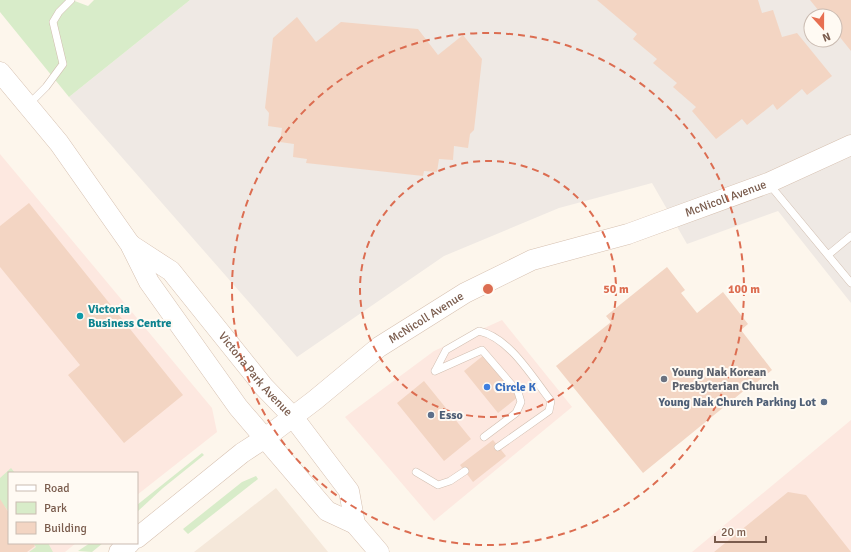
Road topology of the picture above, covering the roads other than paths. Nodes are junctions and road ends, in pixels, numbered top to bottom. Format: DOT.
graph roads {
  1 [pos="71,0"];
  2 [pos="0,72"];
  3 [pos="28,105"];
  4 [pos="851,145"];
  5 [pos="768,183"];
  6 [pos="851,236"];
  7 [pos="130,244"];
  8 [pos="828,256"];
  9 [pos="851,283"];
  10 [pos="293,417"];
  11 [pos="484,437"];
  12 [pos="265,438"];
  13 [pos="498,447"];
  14 [pos="465,471"];
  15 [pos="416,472"];
  16 [pos="355,524"];
  17 [pos="138,537"];
  18 [pos="129,544"];
  19 [pos="119,552"];
  20 [pos="379,552"];
  1 -- 3 [label="lane"];
  2 -- 3 [label="main road, Victoria Park Avenue"];
  3 -- 7 [label="main road, Victoria Park Avenue"];
  4 -- 5 [label="main road, McNicoll Avenue"];
  5 -- 8 [label="lane"];
  5 -- 10 [label="main road, McNicoll Avenue"];
  6 -- 8 [label="lane"];
  7 -- 10 [label="main road, Victoria Park Avenue"];
  7 -- 12 [label="main road, Victoria Park Avenue"];
  8 -- 9 [label="lane"];
  10 -- 12 [label="main road, McNicoll Avenue"];
  10 -- 16 [label="main road, Victoria Park Avenue"];
  11 -- 13 [label="lane"];
  12 -- 16 [label="main road, Victoria Park Avenue"];
  12 -- 17 [label="main road, McNicoll Avenue"];
  14 -- 15 [label="lane"];
  16 -- 20 [label="main road, Victoria Park Avenue"];
  18 -- 19 [label="main road"];
}
